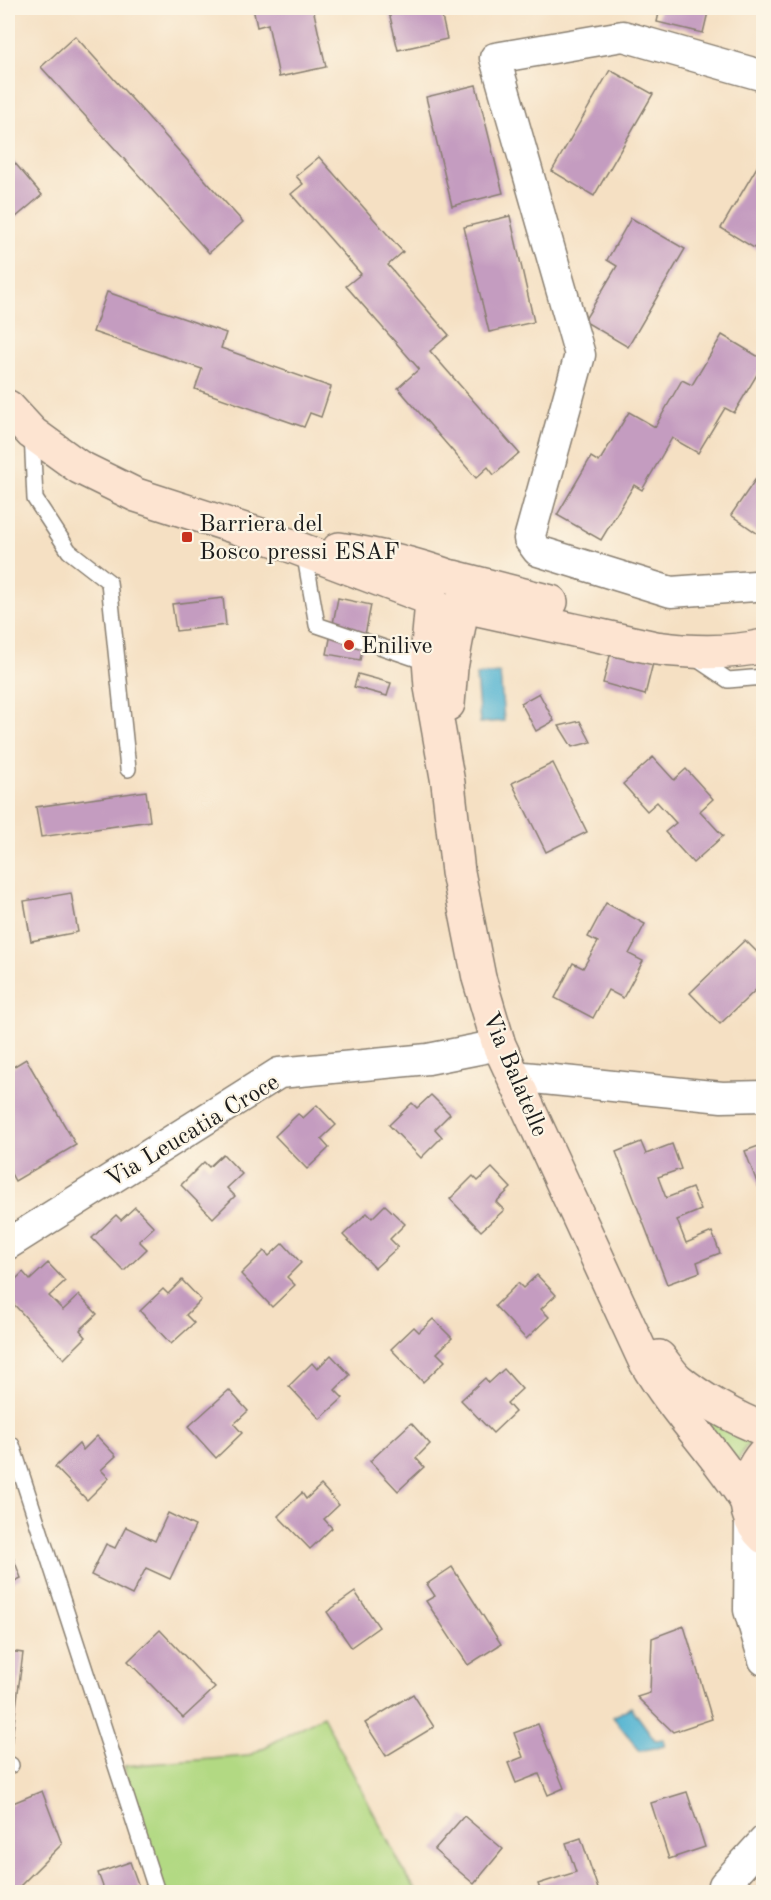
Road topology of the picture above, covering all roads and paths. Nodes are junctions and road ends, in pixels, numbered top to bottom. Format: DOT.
graph roads {
  1 [pos="764,76"];
  2 [pos="8,407"];
  3 [pos="32,433"];
  4 [pos="273,539"];
  5 [pos="304,551"];
  6 [pos="755,586"];
  7 [pos="438,592"];
  8 [pos="499,613"];
  9 [pos="764,622"];
  10 [pos="764,646"];
  11 [pos="686,652"];
  12 [pos="436,659"];
  13 [pos="764,677"];
  14 [pos="128,769"];
  15 [pos="499,1045"];
  16 [pos="514,1076"];
  17 [pos="764,1095"];
  18 [pos="8,1244"];
  19 [pos="625,1316"];
  20 [pos="764,1429"];
  21 [pos="8,1446"];
  22 [pos="764,1453"];
  23 [pos="753,1519"];
  24 [pos="764,1606"];
  25 [pos="762,1656"];
  26 [pos="764,1841"];
  27 [pos="157,1893"];
  28 [pos="722,1893"];
  1 -- 6 [label="street"];
  2 -- 3 [label="main road"];
  3 -- 4 [label="main road"];
  3 -- 14 [label="lane"];
  4 -- 5 [label="main road"];
  4 -- 7 [label="main road"];
  5 -- 7 [label="main road"];
  5 -- 12 [label="lane"];
  7 -- 8 [label="main road"];
  7 -- 9 [label="main road"];
  7 -- 12 [label="main road, Via Balatelle"];
  8 -- 11 [label="main road"];
  8 -- 12 [label="main road"];
  10 -- 11 [label="main road"];
  11 -- 13 [label="lane"];
  12 -- 15 [label="main road, Via Balatelle"];
  15 -- 16 [label="main road, Via Balatelle"];
  15 -- 18 [label="street, Via Leucatia Croce"];
  16 -- 17 [label="street"];
  16 -- 19 [label="main road, Via Balatelle"];
  19 -- 20 [label="main road"];
  19 -- 23 [label="main road"];
  21 -- 27 [label="lane"];
  22 -- 23 [label="main road"];
  23 -- 25 [label="street"];
  24 -- 25 [label="street"];
  26 -- 28 [label="street"];
}
